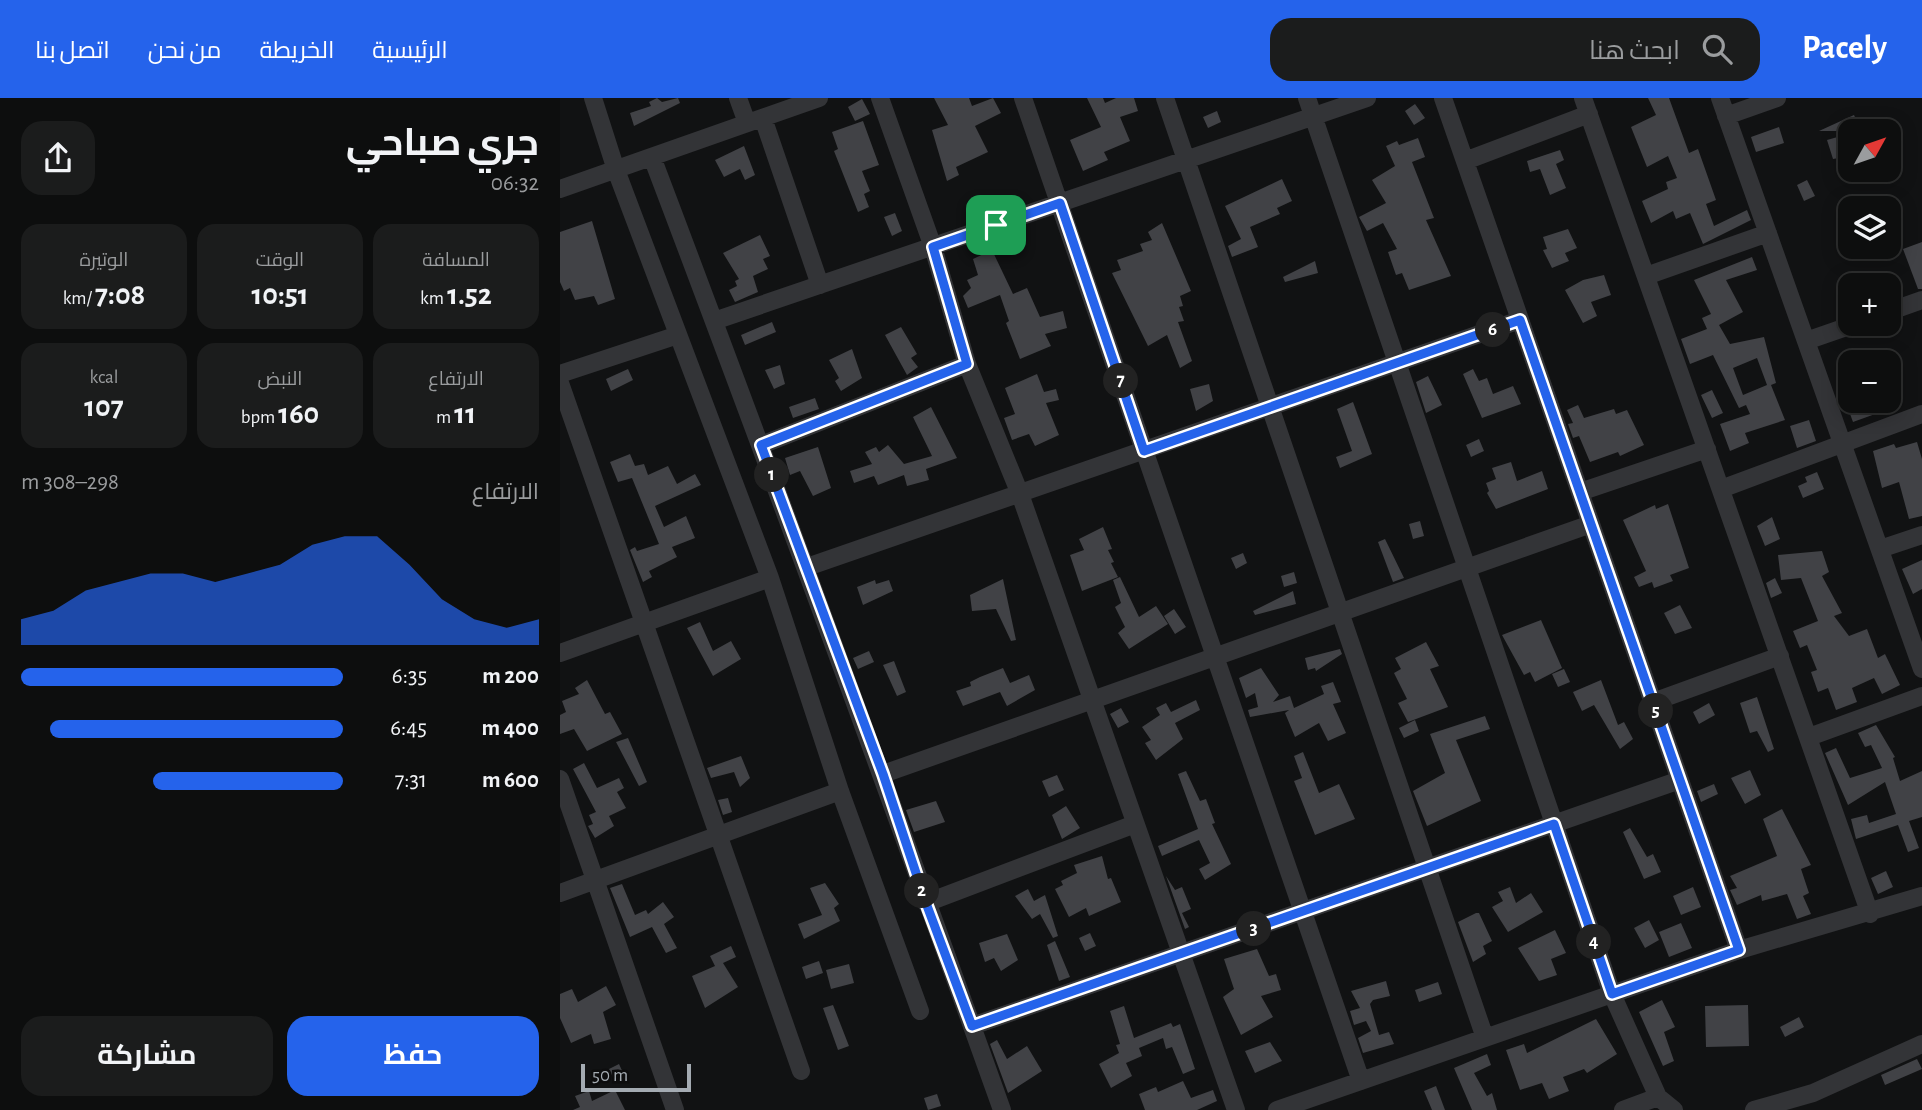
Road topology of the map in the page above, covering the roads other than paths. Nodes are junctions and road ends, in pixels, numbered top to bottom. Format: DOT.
graph roads {
  1 [pos="593,98"];
  2 [pos="738,98"];
  3 [pos="819,98"];
  4 [pos="880,98"];
  5 [pos="1023,98"];
  6 [pos="1165,98"];
  7 [pos="1307,98"];
  8 [pos="1367,98"];
  9 [pos="1443,98"];
  10 [pos="1720,98"];
  11 [pos="1777,98"];
  12 [pos="1586,106"];
  13 [pos="1313,116"];
  14 [pos="1726,116"];
  15 [pos="755,120"];
  16 [pos="652,157"];
  17 [pos="1186,160"];
  18 [pos="1465,161"];
  19 [pos="616,170"];
  20 [pos="560,189"];
  21 [pos="1060,203"];
  22 [pos="1768,233"];
  23 [pos="933,247"];
  24 [pos="1646,276"];
  25 [pos="820,285"];
  26 [pos="1922,300"];
  27 [pos="1901,307"];
  28 [pos="1520,320"];
  29 [pos="714,321"];
  30 [pos="1838,330"];
  31 [pos="678,335"];
  32 [pos="1806,341"];
  33 [pos="1397,363"];
  34 [pos="967,364"];
  35 [pos="560,374"];
  36 [pos="560,383"];
  37 [pos="1270,407"];
  38 [pos="1922,414"];
  39 [pos="1842,443"];
  40 [pos="761,445"];
  41 [pos="1707,449"];
  42 [pos="1144,451"];
  43 [pos="1721,489"];
  44 [pos="1580,492"];
  45 [pos="1020,494"];
  46 [pos="1591,524"];
  47 [pos="1922,535"];
  48 [pos="1880,550"];
  49 [pos="807,567"];
  50 [pos="1467,568"];
  51 [pos="770,579"];
  52 [pos="1340,613"];
  53 [pos="644,623"];
  54 [pos="560,653"];
  55 [pos="1780,656"];
  56 [pos="1215,657"];
  57 [pos="1921,664"];
  58 [pos="1922,696"];
  59 [pos="1092,701"];
  60 [pos="1653,702"];
  61 [pos="1809,737"];
  62 [pos="883,774"];
  63 [pos="560,779"];
  64 [pos="1680,780"];
  65 [pos="840,792"];
  66 [pos="1135,824"];
  67 [pos="1554,824"];
  68 [pos="718,835"];
  69 [pos="1427,868"];
  70 [pos="595,880"];
  71 [pos="560,892"];
  72 [pos="1922,896"];
  73 [pos="926,903"];
  74 [pos="1303,911"];
  75 [pos="1870,914"];
  76 [pos="1739,950"];
  77 [pos="1181,954"];
  78 [pos="1612,994"];
  79 [pos="919,1011"];
  80 [pos="972,1026"];
  81 [pos="1485,1038"];
  82 [pos="1922,1044"];
  83 [pos="801,1071"];
  84 [pos="1361,1081"];
  85 [pos="1658,1097"];
  86 [pos="675,1110"];
  87 [pos="1002,1110"];
  88 [pos="1236,1110"];
  89 [pos="1277,1110"];
  90 [pos="1623,1110"];
  91 [pos="1674,1110"];
  92 [pos="1754,1110"];
  1 -- 19 [label="street"];
  2 -- 15 [label="street"];
  3 -- 15 [label="street"];
  4 -- 23 [label="street"];
  5 -- 21 [label="street"];
  6 -- 17 [label="street"];
  7 -- 13 [label="street"];
  8 -- 13 [label="street"];
  9 -- 18 [label="street"];
  10 -- 14 [label="street"];
  11 -- 14 [label="street"];
  12 -- 18 [label="street"];
  12 -- 24 [label="street"];
  13 -- 17 [label="street"];
  13 -- 33 [label="street"];
  14 -- 22 [label="street"];
  15 -- 16 [label="street"];
  15 -- 25 [label="street"];
  16 -- 19 [label="street"];
  16 -- 29 [label="street"];
  17 -- 21 [label="street"];
  17 -- 37 [label="street"];
  18 -- 28 [label="street"];
  19 -- 20 [label="street"];
  19 -- 31 [label="street"];
  21 -- 23 [label="street"];
  21 -- 42 [label="street"];
  22 -- 24 [label="street"];
  22 -- 32 [label="street"];
  23 -- 25 [label="street"];
  23 -- 34 [label="street"];
  24 -- 41 [label="street"];
  25 -- 29 [label="street"];
  26 -- 27 [label="street"];
  28 -- 33 [label="street"];
  28 -- 44 [label="street"];
  29 -- 40 [label="street"];
  30 -- 32 [label="street"];
  31 -- 35 [label="street"];
  31 -- 51 [label="street"];
  32 -- 39 [label="street"];
  33 -- 37 [label="street"];
  33 -- 50 [label="street"];
  34 -- 40 [label="street"];
  34 -- 45 [label="street"];
  36 -- 53 [label="street"];
  37 -- 42 [label="street"];
  37 -- 52 [label="street"];
  38 -- 39 [label="street"];
  39 -- 43 [label="street"];
  39 -- 48 [label="street"];
  40 -- 49 [label="street"];
  41 -- 43 [label="street"];
  41 -- 44 [label="street"];
  42 -- 45 [label="street"];
  42 -- 56 [label="street"];
  43 -- 55 [label="street"];
  44 -- 46 [label="street"];
  45 -- 49 [label="street"];
  45 -- 59 [label="street"];
  46 -- 50 [label="street"];
  46 -- 60 [label="street"];
  47 -- 48 [label="street"];
  48 -- 57 [label="street"];
  49 -- 62 [label="street"];
  50 -- 52 [label="street"];
  50 -- 67 [label="street"];
  51 -- 53 [label="street"];
  51 -- 65 [label="street"];
  52 -- 56 [label="street"];
  52 -- 69 [label="street"];
  53 -- 54 [label="street"];
  53 -- 68 [label="street"];
  55 -- 60 [label="street"];
  55 -- 61 [label="street"];
  56 -- 59 [label="street"];
  56 -- 74 [label="street"];
  58 -- 61 [label="street"];
  59 -- 62 [label="street"];
  59 -- 66 [label="street"];
  60 -- 64 [label="street"];
  61 -- 75 [label="street"];
  62 -- 73 [label="street"];
  63 -- 70 [label="street"];
  64 -- 67 [label="street"];
  64 -- 76 [label="street"];
  65 -- 68 [label="street"];
  65 -- 79 [label="street"];
  66 -- 73 [label="street"];
  66 -- 77 [label="street"];
  67 -- 69 [label="street"];
  67 -- 78 [label="street"];
  68 -- 70 [label="street"];
  68 -- 83 [label="street"];
  69 -- 74 [label="street"];
  69 -- 81 [label="street"];
  70 -- 71 [label="street"];
  70 -- 86 [label="street"];
  72 -- 75 [label="street"];
  73 -- 80 [label="street"];
  74 -- 77 [label="street"];
  74 -- 84 [label="street"];
  75 -- 76 [label="street"];
  76 -- 78 [label="street"];
  77 -- 80 [label="street"];
  77 -- 88 [label="street"];
  78 -- 81 [label="street"];
  78 -- 85 [label="street"];
  80 -- 87 [label="street"];
  81 -- 84 [label="street"];
  82 -- 92 [label="street"];
  84 -- 89 [label="street"];
  85 -- 90 [label="street"];
  85 -- 91 [label="street"];
}
